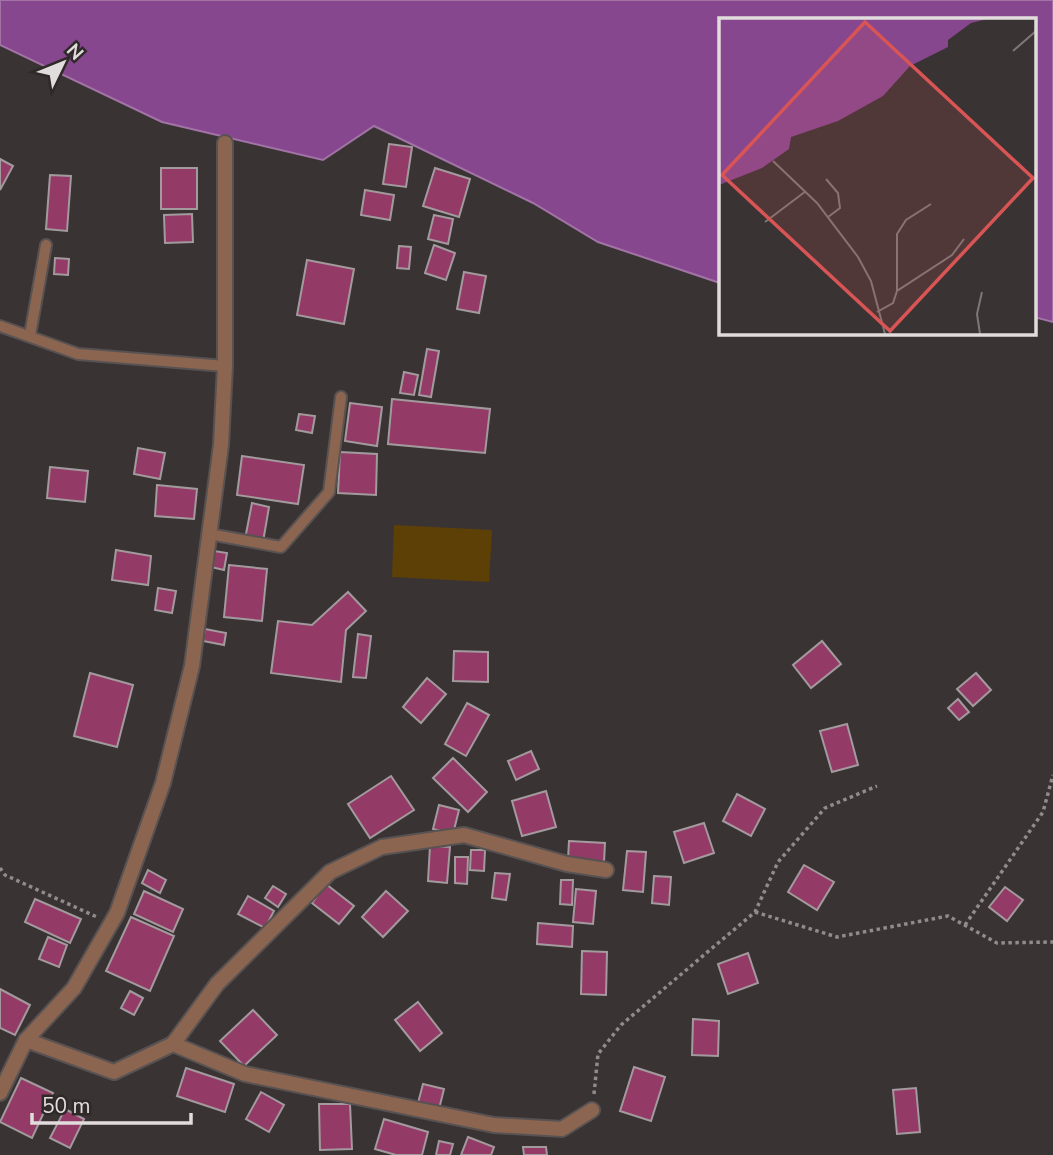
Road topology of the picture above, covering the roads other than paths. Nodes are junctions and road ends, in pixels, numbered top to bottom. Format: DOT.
graph roads {
  1 [pos="225,143"];
  2 [pos="46,245"];
  3 [pos="0,326"];
  4 [pos="30,335"];
  5 [pos="225,366"];
  6 [pos="341,397"];
  7 [pos="209,534"];
  8 [pos="606,870"];
  9 [pos="26,1040"];
  10 [pos="173,1044"];
  11 [pos="0,1093"];
  12 [pos="592,1110"];
  1 -- 5 [label="street"];
  2 -- 4 [label="lane"];
  3 -- 4 [label="lane"];
  4 -- 5 [label="lane"];
  5 -- 7 [label="street"];
  6 -- 7 [label="lane"];
  7 -- 9 [label="street"];
  8 -- 10 [label="street"];
  9 -- 10 [label="street"];
  9 -- 11 [label="street"];
  10 -- 12 [label="street"];
}
